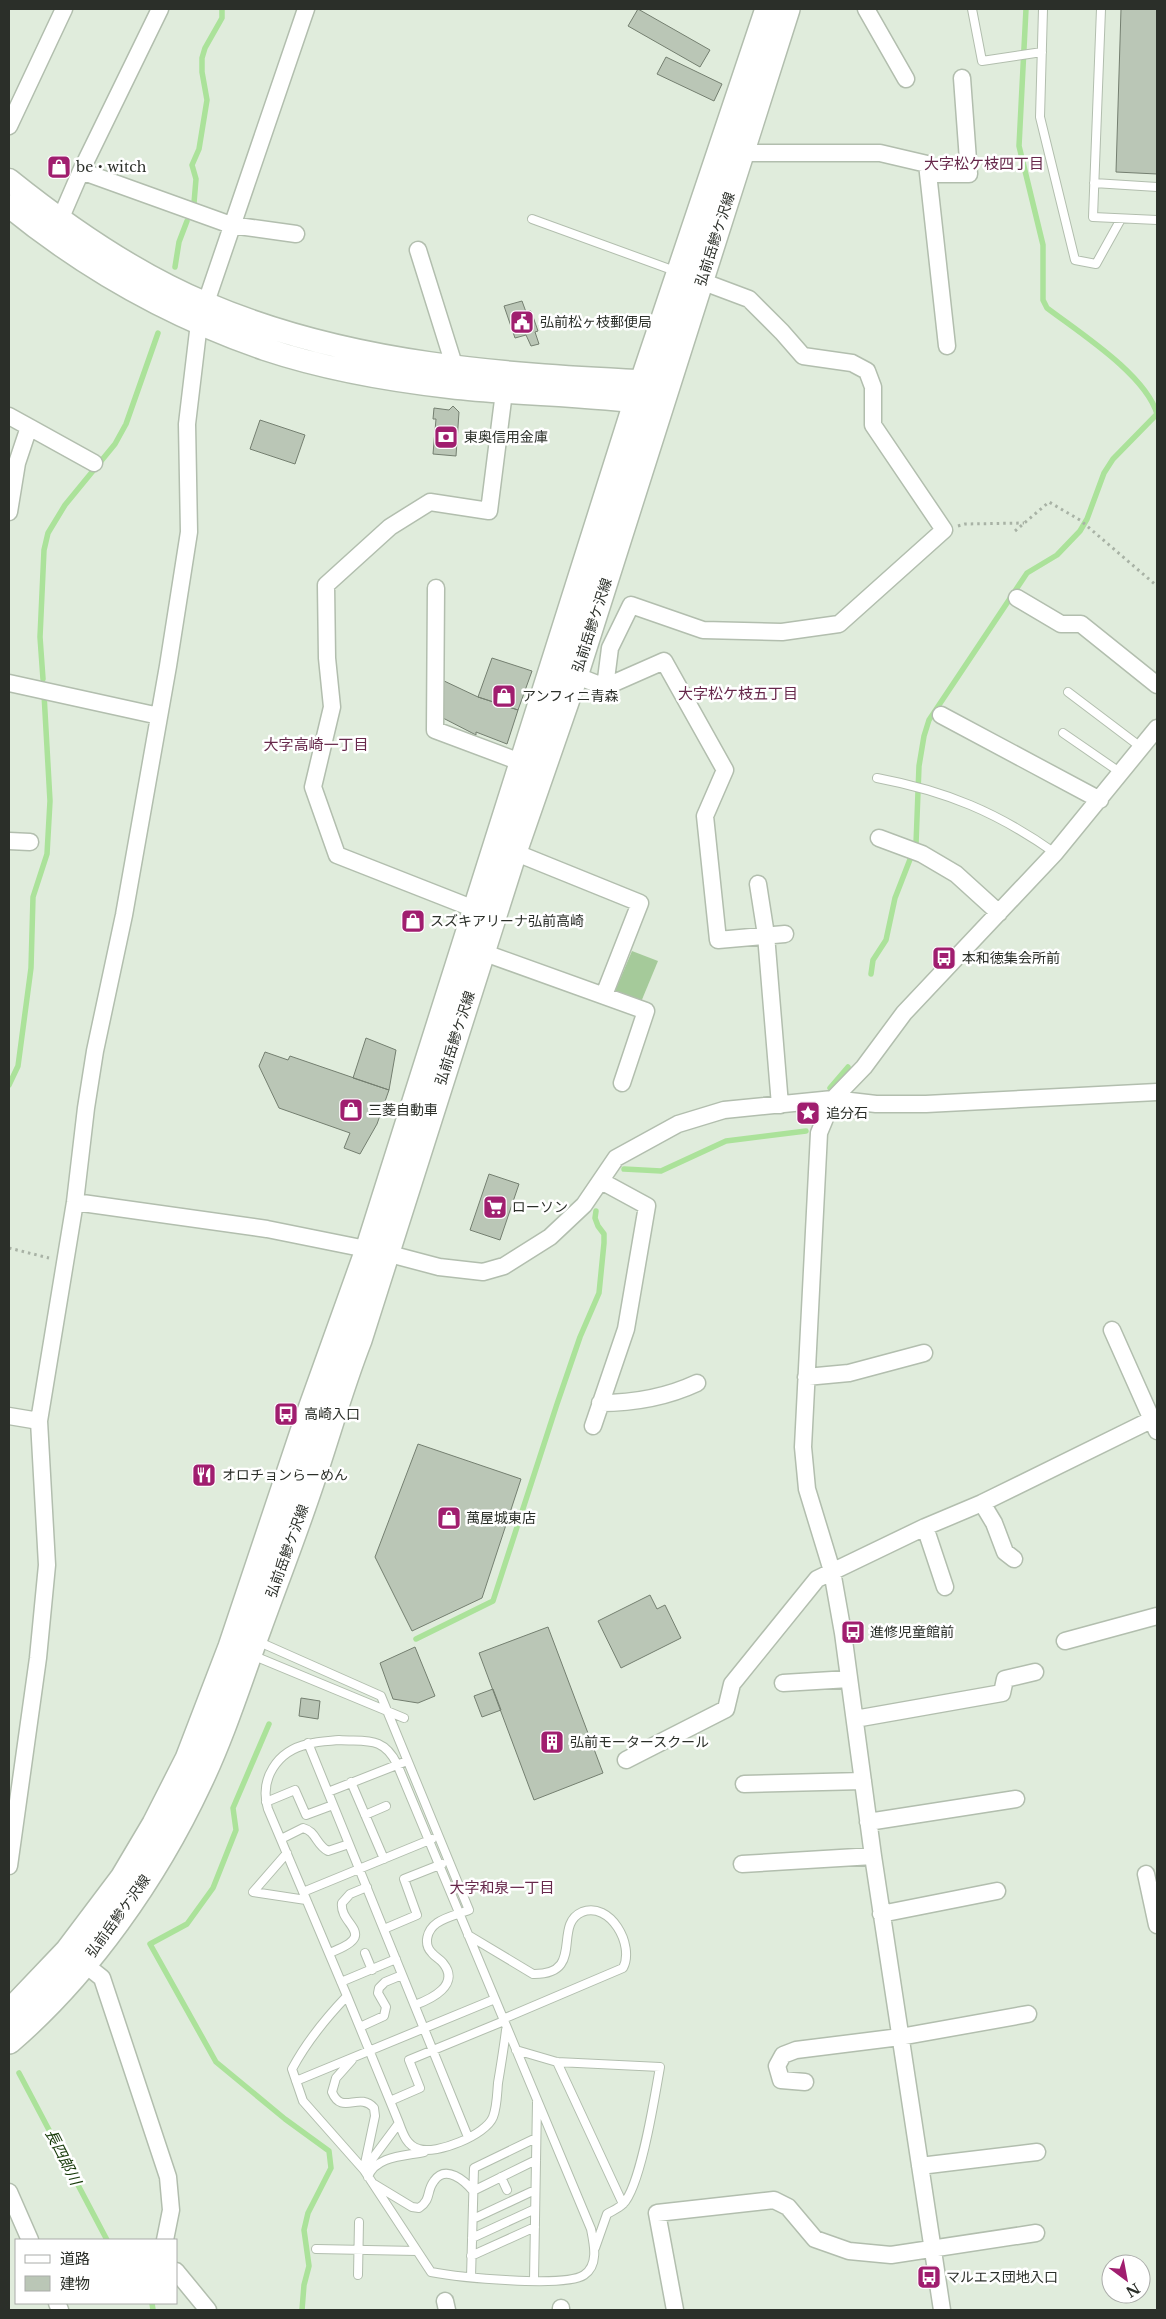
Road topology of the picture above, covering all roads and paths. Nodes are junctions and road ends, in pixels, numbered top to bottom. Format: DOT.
graph roads {
  1 [pos="64,9"];
  2 [pos="160,9"];
  3 [pos="306,9"];
  4 [pos="768,9"];
  5 [pos="787,9"];
  6 [pos="866,9"];
  7 [pos="972,9"];
  8 [pos="1043,9"];
  9 [pos="1101,9"];
  10 [pos="1039,53"];
  11 [pos="962,78"];
  12 [pos="906,79"];
  13 [pos="9,126"];
  14 [pos="742,153"];
  15 [pos="81,172"];
  16 [pos="928,174"];
  17 [pos="9,180"];
  18 [pos="1094,183"];
  19 [pos="1157,187"];
  20 [pos="9,206"];
  21 [pos="532,219"];
  22 [pos="1121,219"];
  23 [pos="1157,220"];
  24 [pos="231,225"];
  25 [pos="56,231"];
  26 [pos="296,234"];
  27 [pos="418,250"];
  28 [pos="691,277"];
  29 [pos="203,314"];
  30 [pos="947,346"];
  31 [pos="455,368"];
  32 [pos="640,391"];
  33 [pos="504,392"];
  34 [pos="665,393"];
  35 [pos="9,416"];
  36 [pos="29,428"];
  37 [pos="94,463"];
  38 [pos="9,512"];
  39 [pos="1025,523"];
  40 [pos="944,530"];
  41 [pos="1015,531"];
  42 [pos="1157,586"];
  43 [pos="436,588"];
  44 [pos="1017,598"];
  45 [pos="565,671"];
  46 [pos="9,682"];
  47 [pos="1157,685"];
  48 [pos="605,687"];
  49 [pos="1068,692"];
  50 [pos="941,715"];
  51 [pos="160,716"];
  52 [pos="1157,728"];
  53 [pos="1063,733"];
  54 [pos="1142,748"];
  55 [pos="533,767"];
  56 [pos="1122,773"];
  57 [pos="876,778"];
  58 [pos="1100,800"];
  59 [pos="880,838"];
  60 [pos="9,841"];
  61 [pos="30,842"];
  62 [pos="514,852"];
  63 [pos="1055,853"];
  64 [pos="758,884"];
  65 [pos="477,910"];
  66 [pos="999,913"];
  67 [pos="785,934"];
  68 [pos="766,935"];
  69 [pos="482,952"];
  70 [pos="604,995"];
  71 [pos="622,1083"];
  72 [pos="1157,1092"];
  73 [pos="833,1099"];
  74 [pos="780,1105"];
  75 [pos="600,1181"];
  76 [pos="75,1202"];
  77 [pos="9,1248"];
  78 [pos="377,1252"];
  79 [pos="64,1262"];
  80 [pos="1112,1330"];
  81 [pos="924,1354"];
  82 [pos="806,1376"];
  83 [pos="698,1383"];
  84 [pos="600,1403"];
  85 [pos="9,1416"];
  86 [pos="39,1421"];
  87 [pos="1156,1422"];
  88 [pos="593,1426"];
  89 [pos="982,1503"];
  90 [pos="925,1527"];
  91 [pos="1014,1559"];
  92 [pos="832,1571"];
  93 [pos="945,1586"];
  94 [pos="1157,1616"];
  95 [pos="1065,1641"];
  96 [pos="243,1643"];
  97 [pos="1035,1672"];
  98 [pos="849,1679"];
  99 [pos="783,1683"];
  100 [pos="387,1710"];
  101 [pos="404,1718"];
  102 [pos="854,1719"];
  103 [pos="308,1743"];
  104 [pos="407,1760"];
  105 [pos="626,1760"];
  106 [pos="397,1764"];
  107 [pos="863,1781"];
  108 [pos="351,1782"];
  109 [pos="744,1784"];
  110 [pos="328,1792"];
  111 [pos="1016,1799"];
  112 [pos="266,1802"];
  113 [pos="333,1805"];
  114 [pos="386,1806"];
  115 [pos="365,1815"];
  116 [pos="868,1822"];
  117 [pos="438,1836"];
  118 [pos="281,1839"];
  119 [pos="428,1840"];
  120 [pos="349,1844"];
  121 [pos="287,1853"];
  122 [pos="873,1856"];
  123 [pos="384,1859"];
  124 [pos="449,1861"];
  125 [pos="742,1864"];
  126 [pos="439,1865"];
  127 [pos="9,1866"];
  128 [pos="359,1868"];
  129 [pos="1146,1874"];
  130 [pos="367,1887"];
  131 [pos="997,1891"];
  132 [pos="305,1896"];
  133 [pos="1155,1903"];
  134 [pos="459,1914"];
  135 [pos="881,1914"];
  136 [pos="1157,1925"];
  137 [pos="384,1929"];
  138 [pos="468,1935"];
  139 [pos="329,1953"];
  140 [pos="364,1953"];
  141 [pos="76,1957"];
  142 [pos="396,1959"];
  143 [pos="372,1970"];
  144 [pos="402,1975"];
  145 [pos="341,1982"];
  146 [pos="347,1996"];
  147 [pos="495,1999"];
  148 [pos="415,2005"];
  149 [pos="1028,2014"];
  150 [pos="504,2023"];
  151 [pos="360,2027"];
  152 [pos="11,2028"];
  153 [pos="424,2028"];
  154 [pos="900,2037"];
  155 [pos="433,2050"];
  156 [pos="516,2050"];
  157 [pos="370,2051"];
  158 [pos="355,2057"];
  159 [pos="557,2062"];
  160 [pos="296,2081"];
  161 [pos="805,2082"];
  162 [pos="537,2098"];
  163 [pos="390,2101"];
  164 [pos="399,2123"];
  165 [pos="468,2138"];
  166 [pos="536,2138"];
  167 [pos="428,2151"];
  168 [pos="1037,2152"];
  169 [pos="536,2160"];
  170 [pos="920,2166"];
  171 [pos="368,2177"];
  172 [pos="502,2177"];
  173 [pos="507,2190"];
  174 [pos="535,2190"];
  175 [pos="474,2191"];
  176 [pos="9,2192"];
  177 [pos="623,2204"];
  178 [pos="535,2209"];
  179 [pos="472,2219"];
  180 [pos="359,2222"];
  181 [pos="535,2228"];
  182 [pos="1036,2233"];
  183 [pos="472,2238"];
  184 [pos="30,2239"];
  185 [pos="165,2239"];
  186 [pos="316,2249"];
  187 [pos="358,2250"];
  188 [pos="595,2250"];
  189 [pos="933,2250"];
  190 [pos="417,2251"];
  191 [pos="471,2256"];
  192 [pos="178,2273"];
  193 [pos="358,2275"];
  194 [pos="471,2277"];
  195 [pos="534,2280"];
  196 [pos="208,2310"];
  197 [pos="674,2310"];
  198 [pos="942,2310"];
  1 -- 13 [label="street"];
  2 -- 15 [label="street"];
  3 -- 24 [label="street"];
  4 -- 28 [label="main road"];
  5 -- 14 [label="main road, 弘前岳鰺ケ沢線"];
  6 -- 12 [label="street"];
  7 -- 10 [label="lane"];
  8 -- 10 [label="lane"];
  9 -- 18 [label="lane"];
  10 -- 22 [label="lane"];
  11 -- 16 [label="street"];
  14 -- 16 [label="street"];
  14 -- 28 [label="main road, 弘前岳鰺ケ沢線"];
  15 -- 24 [label="street"];
  15 -- 25 [label="street"];
  16 -- 30 [label="street"];
  17 -- 25 [label="street"];
  18 -- 19 [label="lane"];
  18 -- 22 [label="lane"];
  20 -- 25 [label="street"];
  21 -- 28 [label="lane"];
  22 -- 23 [label="lane"];
  24 -- 26 [label="street"];
  24 -- 29 [label="street"];
  25 -- 29 [label="street"];
  27 -- 31 [label="street"];
  28 -- 32 [label="main road"];
  28 -- 34 [label="main road, 弘前岳鰺ケ沢線"];
  28 -- 40 [label="street"];
  29 -- 31 [label="street"];
  29 -- 33 [label="street"];
  29 -- 51 [label="street"];
  31 -- 32 [label="street"];
  32 -- 33 [label="street"];
  32 -- 34 [label="street"];
  32 -- 45 [label="main road"];
  33 -- 65 [label="street"];
  34 -- 45 [label="main road, 弘前岳鰺ケ沢線"];
  35 -- 36 [label="street"];
  36 -- 37 [label="street"];
  36 -- 38 [label="street"];
  39 -- 40 [label="path"];
  39 -- 41 [label="path"];
  39 -- 42 [label="path"];
  40 -- 48 [label="street"];
  43 -- 55 [label="street"];
  44 -- 47 [label="street"];
  45 -- 48 [label="street"];
  45 -- 55 [label="main road, 弘前岳鰺ケ沢線"];
  46 -- 51 [label="street"];
  48 -- 68 [label="street"];
  49 -- 54 [label="lane"];
  50 -- 58 [label="street"];
  51 -- 76 [label="street"];
  52 -- 54 [label="street"];
  53 -- 56 [label="lane"];
  54 -- 56 [label="street"];
  55 -- 62 [label="main road, 弘前岳鰺ケ沢線"];
  55 -- 65 [label="main road"];
  56 -- 58 [label="street"];
  57 -- 63 [label="lane"];
  58 -- 63 [label="street"];
  59 -- 66 [label="street"];
  60 -- 61 [label="street"];
  62 -- 69 [label="main road, 弘前岳鰺ケ沢線"];
  62 -- 70 [label="street"];
  63 -- 66 [label="street"];
  64 -- 68 [label="street"];
  65 -- 78 [label="main road"];
  66 -- 73 [label="street"];
  67 -- 68 [label="street"];
  68 -- 74 [label="street"];
  69 -- 70 [label="street"];
  69 -- 78 [label="main road, 弘前岳鰺ケ沢線"];
  70 -- 71 [label="street"];
  72 -- 73 [label="street"];
  73 -- 74 [label="street"];
  73 -- 82 [label="street"];
  74 -- 75 [label="street"];
  75 -- 78 [label="street"];
  75 -- 84 [label="street"];
  76 -- 78 [label="street"];
  76 -- 79 [label="street"];
  77 -- 79 [label="path"];
  78 -- 96 [label="main road, 弘前岳鰺ケ沢線"];
  79 -- 86 [label="street"];
  80 -- 87 [label="street"];
  81 -- 82 [label="street"];
  82 -- 92 [label="street"];
  83 -- 84 [label="street"];
  84 -- 88 [label="street"];
  85 -- 86 [label="street"];
  86 -- 127 [label="street"];
  87 -- 89 [label="street"];
  89 -- 90 [label="street"];
  89 -- 91 [label="street"];
  90 -- 92 [label="street"];
  90 -- 93 [label="street"];
  92 -- 98 [label="street"];
  92 -- 105 [label="street"];
  94 -- 95 [label="street"];
  96 -- 100 [label="lane"];
  96 -- 100 [label="lane"];
  96 -- 141 [label="main road, 弘前岳鰺ケ沢線"];
  97 -- 102 [label="street"];
  98 -- 99 [label="street"];
  98 -- 102 [label="street"];
  100 -- 101 [label="lane"];
  100 -- 104 [label="lane"];
  102 -- 107 [label="street"];
  103 -- 106 [label="lane"];
  103 -- 110 [label="lane"];
  103 -- 112 [label="lane"];
  104 -- 106 [label="lane"];
  104 -- 117 [label="lane"];
  106 -- 108 [label="lane"];
  106 -- 119 [label="lane"];
  107 -- 109 [label="street"];
  107 -- 116 [label="street"];
  108 -- 110 [label="lane"];
  108 -- 115 [label="lane"];
  110 -- 113 [label="lane"];
  111 -- 116 [label="street"];
  112 -- 113 [label="lane"];
  112 -- 118 [label="lane"];
  113 -- 120 [label="lane"];
  114 -- 115 [label="lane"];
  115 -- 123 [label="lane"];
  116 -- 122 [label="street"];
  117 -- 119 [label="lane"];
  117 -- 124 [label="lane"];
  118 -- 120 [label="lane"];
  118 -- 121 [label="lane"];
  119 -- 123 [label="lane"];
  119 -- 126 [label="lane"];
  120 -- 128 [label="lane"];
  121 -- 132 [label="lane"];
  121 -- 132 [label="lane"];
  122 -- 125 [label="street"];
  122 -- 135 [label="street"];
  123 -- 128 [label="lane"];
  124 -- 126 [label="lane"];
  124 -- 134 [label="lane"];
  126 -- 134 [label="lane"];
  126 -- 137 [label="lane"];
  128 -- 130 [label="lane"];
  128 -- 132 [label="lane"];
  129 -- 133 [label="street"];
  130 -- 137 [label="lane"];
  130 -- 139 [label="lane"];
  131 -- 135 [label="street"];
  132 -- 139 [label="lane"];
  133 -- 136 [label="street"];
  134 -- 138 [label="lane"];
  134 -- 148 [label="lane"];
  135 -- 154 [label="street"];
  137 -- 142 [label="lane"];
  138 -- 147 [label="lane"];
  138 -- 150 [label="lane"];
  139 -- 145 [label="lane"];
  140 -- 143 [label="lane"];
  141 -- 152 [label="main road, 弘前岳鰺ケ沢線"];
  141 -- 185 [label="street"];
  142 -- 143 [label="lane"];
  142 -- 144 [label="lane"];
  143 -- 145 [label="lane"];
  144 -- 148 [label="lane"];
  144 -- 151 [label="lane"];
  145 -- 146 [label="lane"];
  146 -- 151 [label="lane"];
  146 -- 160 [label="lane"];
  147 -- 150 [label="lane"];
  147 -- 153 [label="lane"];
  148 -- 153 [label="lane"];
  149 -- 154 [label="street"];
  150 -- 155 [label="lane"];
  150 -- 156 [label="lane"];
  150 -- 165 [label="lane"];
  151 -- 157 [label="lane"];
  153 -- 155 [label="lane"];
  153 -- 157 [label="lane"];
  154 -- 161 [label="street"];
  154 -- 170 [label="street"];
  155 -- 163 [label="lane"];
  155 -- 165 [label="lane"];
  156 -- 159 [label="lane"];
  156 -- 162 [label="lane"];
  157 -- 158 [label="lane"];
  157 -- 163 [label="lane"];
  158 -- 160 [label="lane"];
  158 -- 171 [label="lane"];
  159 -- 177 [label="lane"];
  159 -- 177 [label="lane"];
  160 -- 171 [label="lane"];
  162 -- 166 [label="lane"];
  162 -- 188 [label="lane"];
  163 -- 164 [label="lane"];
  164 -- 167 [label="lane"];
  164 -- 171 [label="lane"];
  165 -- 167 [label="lane"];
  166 -- 169 [label="lane"];
  166 -- 175 [label="lane"];
  167 -- 171 [label="lane"];
  168 -- 170 [label="street"];
  169 -- 172 [label="lane"];
  169 -- 174 [label="lane"];
  170 -- 189 [label="street"];
  171 -- 175 [label="lane"];
  171 -- 190 [label="lane"];
  172 -- 173 [label="lane"];
  172 -- 175 [label="lane"];
  174 -- 178 [label="lane"];
  174 -- 179 [label="lane"];
  175 -- 179 [label="lane"];
  176 -- 184 [label="street"];
  177 -- 188 [label="lane"];
  178 -- 181 [label="lane"];
  178 -- 183 [label="lane"];
  179 -- 183 [label="lane"];
  180 -- 187 [label="lane"];
  181 -- 191 [label="lane"];
  181 -- 195 [label="lane"];
  182 -- 189 [label="street"];
  183 -- 191 [label="lane"];
  186 -- 187 [label="lane"];
  187 -- 190 [label="lane"];
  187 -- 193 [label="lane"];
  188 -- 195 [label="lane"];
  189 -- 197 [label="street"];
  189 -- 198 [label="street"];
  190 -- 194 [label="lane"];
  191 -- 194 [label="lane"];
  192 -- 196 [label="street"];
  194 -- 195 [label="lane"];
}
